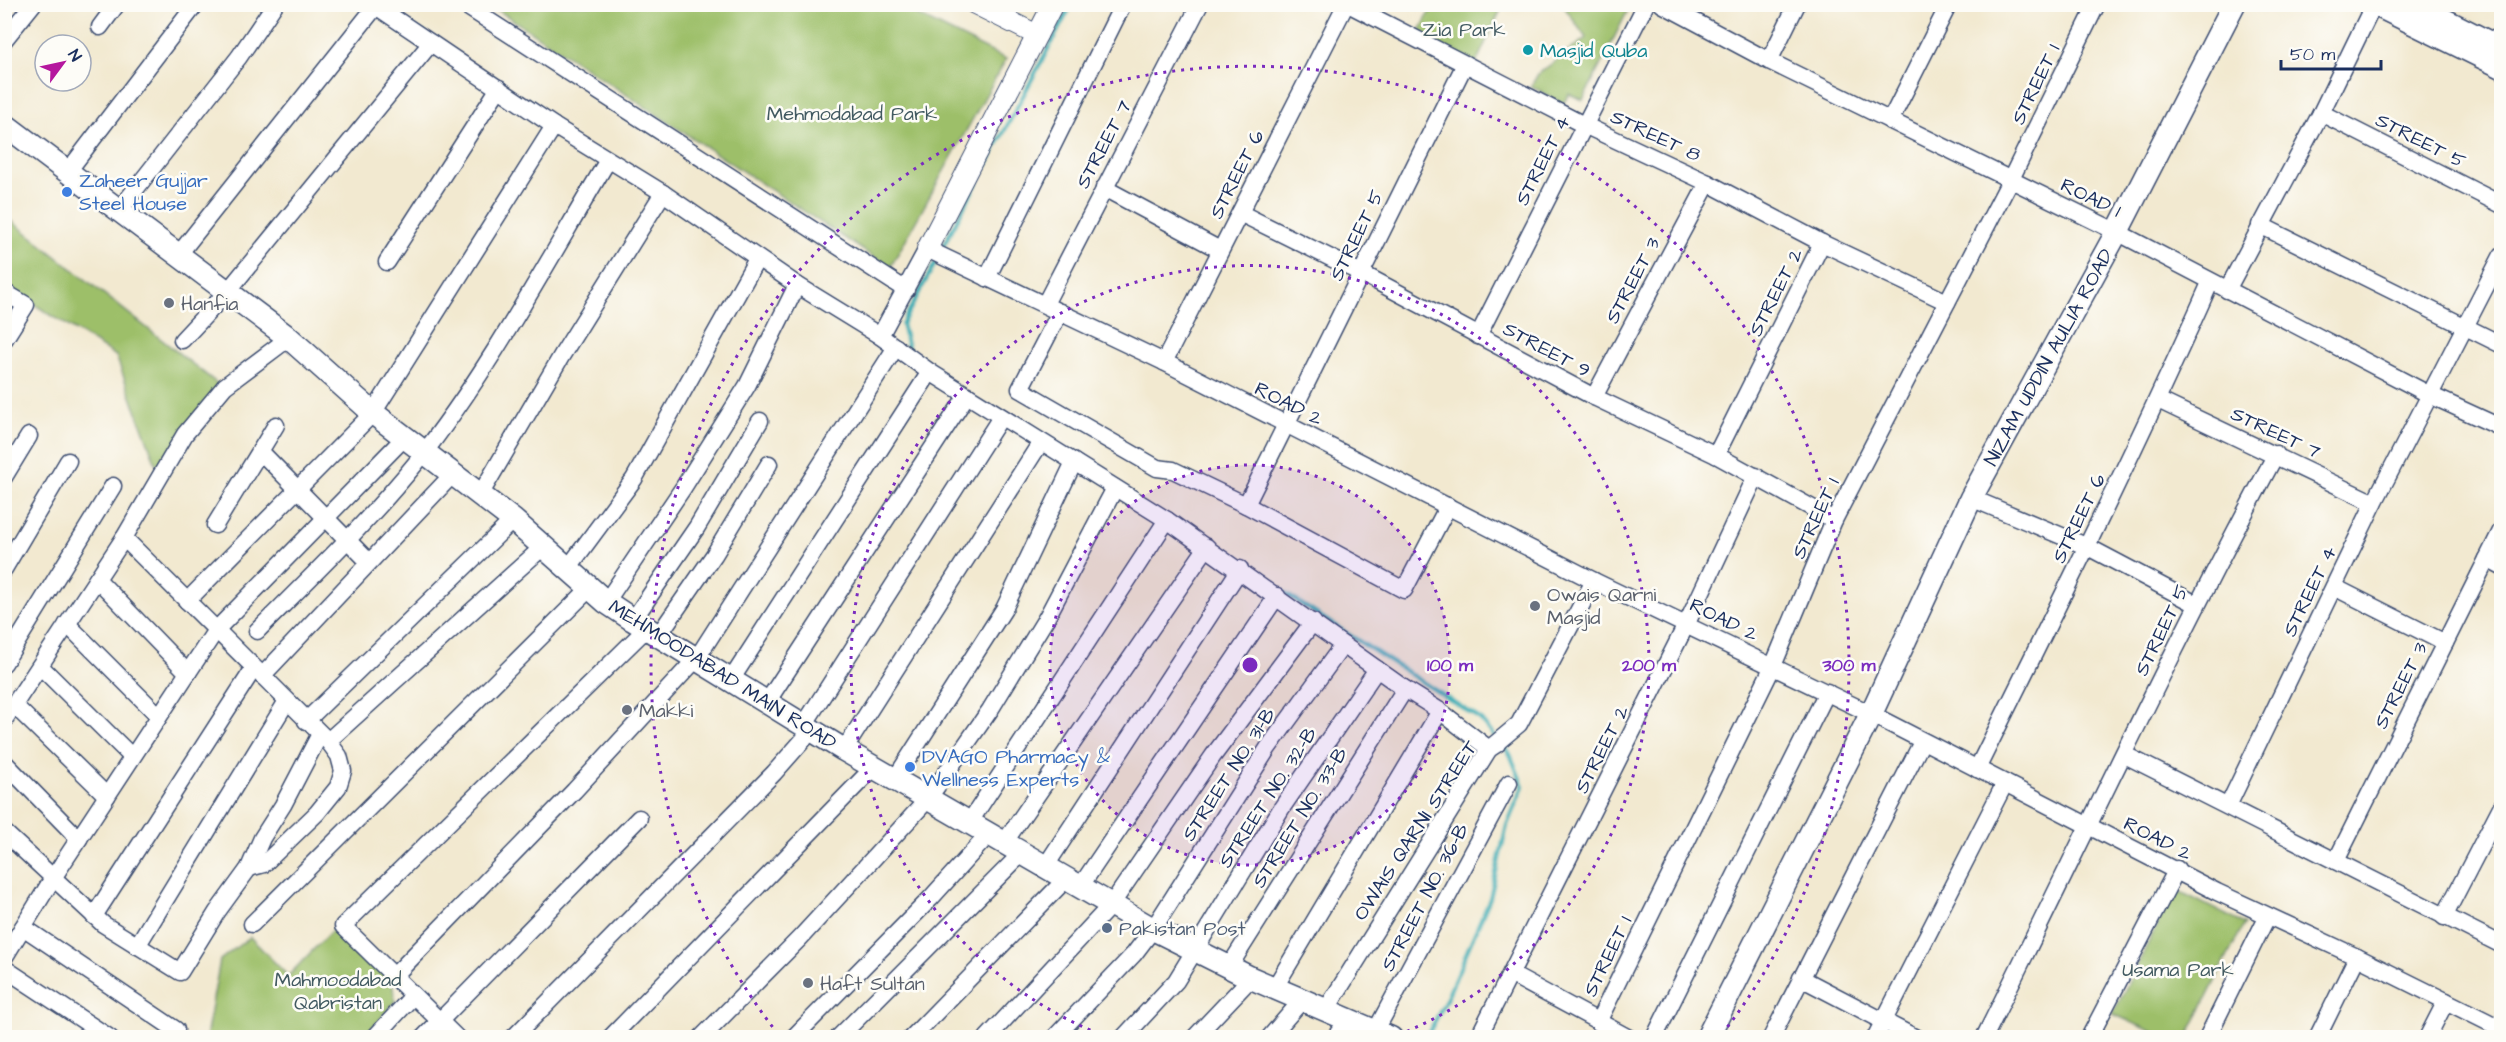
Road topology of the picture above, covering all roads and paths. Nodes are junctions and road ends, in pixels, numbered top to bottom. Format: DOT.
graph roads {
  1 [pos="33,4"];
  2 [pos="117,4"];
  3 [pos="196,4"];
  4 [pos="275,4"];
  5 [pos="463,4"];
  6 [pos="975,4"];
  7 [pos="1053,4"];
  8 [pos="1123,4"];
  9 [pos="1200,4"];
  10 [pos="1347,4"];
  11 [pos="1646,4"];
  12 [pos="1662,4"];
  13 [pos="1797,4"];
  14 [pos="1949,4"];
  15 [pos="2097,4"];
  16 [pos="2234,4"];
  17 [pos="2374,4"];
  18 [pos="2413,4"];
  19 [pos="374,5"];
  20 [pos="100,27"];
  21 [pos="1037,35"];
  22 [pos="4,40"];
  23 [pos="431,43"];
  24 [pos="2502,49"];
  25 [pos="1769,61"];
  26 [pos="1465,64"];
  27 [pos="2502,67"];
  28 [pos="499,88"];
  29 [pos="2321,113"];
  30 [pos="1890,121"];
  31 [pos="4,124"];
  32 [pos="1584,125"];
  33 [pos="554,126"];
  34 [pos="608,160"];
  35 [pos="69,170"];
  36 [pos="2010,181"];
  37 [pos="1708,183"];
  38 [pos="1104,188"];
  39 [pos="663,193"];
  40 [pos="2502,205"];
  41 [pos="120,209"];
  42 [pos="1240,213"];
  43 [pos="2260,225"];
  44 [pos="2117,232"];
  45 [pos="1822,243"];
  46 [pos="1220,250"];
  47 [pos="932,251"];
  48 [pos="179,254"];
  49 [pos="2502,255"];
  50 [pos="757,259"];
  51 [pos="387,262"];
  52 [pos="1361,273"];
  53 [pos="984,276"];
  54 [pos="2210,283"];
  55 [pos="797,285"];
  56 [pos="906,290"];
  57 [pos="2227,290"];
  58 [pos="228,291"];
  59 [pos="4,292"];
  60 [pos="1947,302"];
  61 [pos="1045,304"];
  62 [pos="1060,312"];
  63 [pos="2464,326"];
  64 [pos="880,336"];
  65 [pos="1478,336"];
  66 [pos="289,338"];
  67 [pos="4,340"];
  68 [pos="182,340"];
  69 [pos="2502,345"];
  70 [pos="896,347"];
  71 [pos="1164,362"];
  72 [pos="930,372"];
  73 [pos="967,395"];
  74 [pos="2430,395"];
  75 [pos="1594,397"];
  76 [pos="2158,400"];
  77 [pos="374,413"];
  78 [pos="1001,417"];
  79 [pos="760,421"];
  80 [pos="276,425"];
  81 [pos="1287,426"];
  82 [pos="2502,428"];
  83 [pos="29,436"];
  84 [pos="405,437"];
  85 [pos="1041,442"];
  86 [pos="260,452"];
  87 [pos="424,452"];
  88 [pos="2276,454"];
  89 [pos="1716,455"];
  90 [pos="69,461"];
  91 [pos="1074,462"];
  92 [pos="769,464"];
  93 [pos="453,474"];
  94 [pos="1756,476"];
  95 [pos="4,477"];
  96 [pos="113,486"];
  97 [pos="1115,488"];
  98 [pos="297,490"];
  99 [pos="480,495"];
  100 [pos="1971,498"];
  101 [pos="2374,504"];
  102 [pos="1246,505"];
  103 [pos="1448,506"];
  104 [pos="325,518"];
  105 [pos="513,520"];
  106 [pos="1167,520"];
  107 [pos="1834,520"];
  108 [pos="215,525"];
  109 [pos="2502,529"];
  110 [pos="123,538"];
  111 [pos="347,540"];
  112 [pos="544,546"];
  113 [pos="1207,547"];
  114 [pos="2088,547"];
  115 [pos="369,562"];
  116 [pos="2494,563"];
  117 [pos="569,567"];
  118 [pos="4,569"];
  119 [pos="1240,569"];
  120 [pos="97,579"];
  121 [pos="1594,581"];
  122 [pos="2334,586"];
  123 [pos="599,594"];
  124 [pos="1276,596"];
  125 [pos="187,601"];
  126 [pos="2196,604"];
  127 [pos="1313,622"];
  128 [pos="1687,623"];
  129 [pos="67,624"];
  130 [pos="646,628"];
  131 [pos="216,630"];
  132 [pos="257,632"];
  133 [pos="2445,643"];
  134 [pos="1343,645"];
  135 [pos="697,658"];
  136 [pos="4,663"];
  137 [pos="40,666"];
  138 [pos="1773,666"];
  139 [pos="1377,669"];
  140 [pos="258,672"];
  141 [pos="188,673"];
  142 [pos="731,680"];
  143 [pos="1405,689"];
  144 [pos="1827,692"];
  145 [pos="287,701"];
  146 [pos="767,702"];
  147 [pos="14,705"];
  148 [pos="1440,711"];
  149 [pos="1871,714"];
  150 [pos="159,716"];
  151 [pos="4,720"];
  152 [pos="306,721"];
  153 [pos="808,727"];
  154 [pos="324,737"];
  155 [pos="1922,742"];
  156 [pos="1493,746"];
  157 [pos="844,750"];
  158 [pos="2125,755"];
  159 [pos="132,757"];
  160 [pos="4,762"];
  161 [pos="874,768"];
  162 [pos="1977,769"];
  163 [pos="895,779"];
  164 [pos="1509,783"];
  165 [pos="2005,783"];
  166 [pos="107,796"];
  167 [pos="928,799"];
  168 [pos="2502,805"];
  169 [pos="2228,806"];
  170 [pos="639,818"];
  171 [pos="969,822"];
  172 [pos="2089,827"];
  173 [pos="4,831"];
  174 [pos="79,839"];
  175 [pos="1005,844"];
  176 [pos="2336,861"];
  177 [pos="1045,867"];
  178 [pos="249,868"];
  179 [pos="2177,870"];
  180 [pos="53,878"];
  181 [pos="1073,883"];
  182 [pos="1112,905"];
  183 [pos="94,916"];
  184 [pos="2267,917"];
  185 [pos="2444,917"];
  186 [pos="252,924"];
  187 [pos="23,927"];
  188 [pos="1153,929"];
  189 [pos="2502,945"];
  190 [pos="137,946"];
  191 [pos="1195,951"];
  192 [pos="2357,957"];
  193 [pos="4,958"];
  194 [pos="1229,967"];
  195 [pos="4,968"];
  196 [pos="1512,975"];
  197 [pos="393,977"];
  198 [pos="1251,978"];
  199 [pos="1801,978"];
  200 [pos="1275,987"];
  201 [pos="412,997"];
  202 [pos="1303,999"];
  203 [pos="2446,1001"];
  204 [pos="1326,1010"];
  205 [pos="438,1021"];
  206 [pos="1598,1022"];
  207 [pos="1883,1022"];
  208 [pos="1341,1029"];
  209 [pos="2502,1029"];
  210 [pos="176,1030"];
  211 [pos="1384,1034"];
  212 [pos="110,1038"];
  213 [pos="374,1038"];
  214 [pos="423,1038"];
  215 [pos="457,1038"];
  216 [pos="513,1038"];
  217 [pos="610,1038"];
  218 [pos="701,1038"];
  219 [pos="793,1038"];
  220 [pos="838,1038"];
  221 [pos="911,1038"];
  222 [pos="987,1038"];
  223 [pos="1054,1038"];
  224 [pos="1123,1038"];
  225 [pos="1194,1038"];
  226 [pos="1269,1038"];
  227 [pos="1478,1038"];
  228 [pos="1629,1038"];
  229 [pos="1653,1038"];
  230 [pos="1707,1038"];
  231 [pos="1771,1038"];
  232 [pos="1875,1038"];
  233 [pos="1916,1038"];
  234 [pos="1984,1038"];
  235 [pos="2089,1038"];
  236 [pos="2207,1038"];
  237 [pos="2317,1038"];
  238 [pos="2427,1038"];
  1 -- 22 [label="street"];
  2 -- 20 [label="street"];
  3 -- 35 [label="street"];
  4 -- 41 [label="street"];
  5 -- 56 [label="street"];
  6 -- 21 [label="street"];
  7 -- 21 [label="street"];
  8 -- 53 [label="street"];
  9 -- 38 [label="street, STREET 7"];
  10 -- 26 [label="street, STREET 8"];
  10 -- 42 [label="street, STREET 6"];
  11 -- 32 [label="street, STREET 4"];
  12 -- 25 [label="street, ROAD 1"];
  13 -- 25 [label="street"];
  14 -- 30 [label="street"];
  15 -- 36 [label="street, STREET 1"];
  16 -- 44 [label="main road, NIZAM UDDIN AULIA ROAD"];
  17 -- 27 [label="main road"];
  17 -- 29 [label="street"];
  18 -- 24 [label="main road"];
  19 -- 23 [label="street"];
  19 -- 48 [label="street"];
  21 -- 47 [label="street"];
  23 -- 28 [label="street"];
  23 -- 58 [label="street"];
  25 -- 30 [label="street, ROAD 1"];
  26 -- 32 [label="street, STREET 8"];
  26 -- 52 [label="street, STREET 5"];
  28 -- 33 [label="street"];
  28 -- 51 [label="street"];
  29 -- 40 [label="street, STREET 5"];
  29 -- 43 [label="street"];
  30 -- 36 [label="street, ROAD 1"];
  31 -- 35 [label="main road, MEHMOODABAD MAIN ROAD"];
  32 -- 37 [label="street, STREET 8"];
  32 -- 65 [label="street, STREET 4"];
  33 -- 34 [label="street"];
  33 -- 77 [label="street"];
  34 -- 39 [label="street"];
  34 -- 87 [label="street"];
  35 -- 41 [label="main road, MEHMOODABAD MAIN ROAD"];
  36 -- 44 [label="street, ROAD 1"];
  36 -- 60 [label="street, STREET 1"];
  37 -- 45 [label="street, STREET 8"];
  37 -- 75 [label="street, STREET 3"];
  38 -- 46 [label="street"];
  38 -- 61 [label="street, STREET 7"];
  39 -- 50 [label="street"];
  39 -- 99 [label="street"];
  41 -- 48 [label="main road, MEHMOODABAD MAIN ROAD"];
  42 -- 46 [label="street, STREET 6"];
  42 -- 52 [label="street, STREET 9"];
  43 -- 57 [label="street"];
  43 -- 63 [label="street"];
  44 -- 54 [label="street, ROAD 1"];
  44 -- 100 [label="main road, NIZAM UDDIN AULIA ROAD"];
  45 -- 60 [label="street, STREET 8"];
  45 -- 89 [label="street, STREET 2"];
  46 -- 71 [label="street, STREET 6"];
  47 -- 53 [label="street, ROAD 2"];
  47 -- 56 [label="street"];
  48 -- 58 [label="main road, MEHMOODABAD MAIN ROAD"];
  49 -- 63 [label="street"];
  50 -- 55 [label="street"];
  50 -- 117 [label="street"];
  52 -- 65 [label="street, STREET 9"];
  52 -- 81 [label="street, STREET 5"];
  53 -- 61 [label="street, ROAD 2"];
  54 -- 57 [label="street, ROAD 1"];
  54 -- 76 [label="street, STREET 6"];
  55 -- 64 [label="street"];
  55 -- 123 [label="street"];
  56 -- 64 [label="street"];
  57 -- 74 [label="street, ROAD 1"];
  58 -- 66 [label="main road, MEHMOODABAD MAIN ROAD"];
  58 -- 68 [label="street"];
  59 -- 67 [label="street"];
  60 -- 107 [label="street, STREET 1"];
  61 -- 62 [label="street, ROAD 2"];
  62 -- 71 [label="street, ROAD 2"];
  62 -- 102 [label="street"];
  63 -- 69 [label="street"];
  63 -- 74 [label="street"];
  64 -- 70 [label="street"];
  65 -- 75 [label="street, STREET 9"];
  66 -- 77 [label="main road, MEHMOODABAD MAIN ROAD"];
  66 -- 110 [label="street"];
  70 -- 72 [label="street"];
  70 -- 135 [label="street"];
  71 -- 81 [label="street, ROAD 2"];
  72 -- 73 [label="street"];
  72 -- 142 [label="street"];
  73 -- 78 [label="street"];
  73 -- 146 [label="street"];
  74 -- 82 [label="street, ROAD 1"];
  74 -- 101 [label="street, STREET 4"];
  75 -- 89 [label="street, STREET 9"];
  76 -- 88 [label="street, STREET 7"];
  76 -- 114 [label="street, STREET 6"];
  77 -- 84 [label="main road, MEHMOODABAD MAIN ROAD"];
  77 -- 98 [label="street"];
  78 -- 85 [label="street"];
  78 -- 153 [label="street"];
  79 -- 130 [label="street"];
  80 -- 86 [label="street"];
  81 -- 102 [label="street, STREET 5"];
  81 -- 103 [label="street, ROAD 2"];
  83 -- 95 [label="street"];
  84 -- 87 [label="main road, MEHMOODABAD MAIN ROAD"];
  84 -- 104 [label="street"];
  85 -- 91 [label="street"];
  85 -- 157 [label="street"];
  86 -- 98 [label="street"];
  86 -- 108 [label="street"];
  87 -- 93 [label="main road, MEHMOODABAD MAIN ROAD"];
  87 -- 111 [label="street"];
  88 -- 101 [label="street, STREET 7"];
  88 -- 126 [label="street, STREET 5"];
  89 -- 94 [label="street, STREET 9"];
  90 -- 118 [label="street"];
  91 -- 97 [label="street"];
  91 -- 163 [label="street"];
  92 -- 130 [label="street"];
  93 -- 99 [label="main road, MEHMOODABAD MAIN ROAD"];
  93 -- 115 [label="street"];
  94 -- 107 [label="street, STREET 9"];
  94 -- 128 [label="street, STREET 2"];
  96 -- 136 [label="street"];
  97 -- 106 [label="street"];
  97 -- 167 [label="street"];
  98 -- 104 [label="street"];
  98 -- 125 [label="street"];
  99 -- 105 [label="main road, MEHMOODABAD MAIN ROAD"];
  100 -- 114 [label="street"];
  100 -- 149 [label="main road, NIZAM UDDIN AULIA ROAD"];
  101 -- 122 [label="street, STREET 4"];
  102 -- 103 [label="street"];
  103 -- 121 [label="street, ROAD 2"];
  104 -- 111 [label="street"];
  104 -- 131 [label="street"];
  105 -- 112 [label="main road, MEHMOODABAD MAIN ROAD"];
  105 -- 152 [label="street"];
  106 -- 113 [label="street"];
  106 -- 171 [label="street"];
  107 -- 138 [label="street, STREET 1"];
  109 -- 116 [label="street, STREET 3"];
  110 -- 120 [label="street"];
  110 -- 125 [label="street"];
  111 -- 115 [label="street"];
  111 -- 132 [label="street"];
  112 -- 117 [label="main road, MEHMOODABAD MAIN ROAD"];
  112 -- 154 [label="street"];
  113 -- 119 [label="street"];
  113 -- 175 [label="street"];
  114 -- 126 [label="street"];
  114 -- 162 [label="street, STREET 6"];
  115 -- 140 [label="street"];
  116 -- 133 [label="street, STREET 3"];
  117 -- 123 [label="main road, MEHMOODABAD MAIN ROAD"];
  119 -- 124 [label="street"];
  119 -- 177 [label="street"];
  120 -- 129 [label="street"];
  120 -- 141 [label="street"];
  121 -- 128 [label="street, ROAD 2"];
  121 -- 156 [label="street, OWAIS QARNI STREET"];
  122 -- 133 [label="street"];
  122 -- 169 [label="street, STREET 4"];
  123 -- 130 [label="main road, MEHMOODABAD MAIN ROAD"];
  123 -- 186 [label="street"];
  124 -- 127 [label="street"];
  124 -- 181 [label="street"];
  125 -- 131 [label="street"];
  126 -- 158 [label="street, STREET 5"];
  127 -- 134 [label="street"];
  127 -- 182 [label="street"];
  128 -- 138 [label="street, ROAD 2"];
  128 -- 196 [label="street, STREET 2"];
  129 -- 137 [label="street"];
  129 -- 150 [label="street"];
  130 -- 135 [label="main road, MEHMOODABAD MAIN ROAD"];
  130 -- 197 [label="street"];
  131 -- 140 [label="street"];
  131 -- 141 [label="street"];
  133 -- 176 [label="street, STREET 3"];
  134 -- 139 [label="street"];
  134 -- 188 [label="street, STREET NO. 31-B"];
  135 -- 142 [label="main road, MEHMOODABAD MAIN ROAD"];
  135 -- 197 [label="street"];
  137 -- 147 [label="street"];
  137 -- 159 [label="street"];
  138 -- 144 [label="street, ROAD 2"];
  138 -- 206 [label="street, STREET 1"];
  139 -- 143 [label="street"];
  139 -- 191 [label="street, STREET NO. 32-B"];
  140 -- 145 [label="street"];
  140 -- 183 [label="street"];
  141 -- 150 [label="street"];
  142 -- 146 [label="main road, MEHMOODABAD MAIN ROAD"];
  143 -- 148 [label="street"];
  143 -- 194 [label="street, STREET NO. 33-B"];
  144 -- 149 [label="street, ROAD 2"];
  144 -- 229 [label="street"];
  145 -- 152 [label="street"];
  145 -- 190 [label="street"];
  146 -- 153 [label="main road, MEHMOODABAD MAIN ROAD"];
  147 -- 151 [label="street"];
  147 -- 166 [label="street"];
  148 -- 156 [label="street"];
  148 -- 200 [label="street"];
  149 -- 155 [label="street, ROAD 2"];
  149 -- 230 [label="main road, NIZAM UDDIN AULIA ROAD"];
  150 -- 159 [label="street"];
  152 -- 154 [label="street"];
  153 -- 157 [label="main road, MEHMOODABAD MAIN ROAD"];
  153 -- 216 [label="street"];
  154 -- 178 [label="street"];
  154 -- 178 [label="street"];
  155 -- 162 [label="street, ROAD 2"];
  155 -- 199 [label="street"];
  156 -- 204 [label="street, OWAIS QARNI STREET"];
  157 -- 161 [label="main road, MEHMOODABAD MAIN ROAD"];
  158 -- 169 [label="street"];
  158 -- 172 [label="street, STREET 5"];
  159 -- 166 [label="street"];
  160 -- 174 [label="street"];
  161 -- 163 [label="main road, MEHMOODABAD MAIN ROAD"];
  161 -- 217 [label="street"];
  162 -- 165 [label="street, ROAD 2"];
  163 -- 167 [label="main road, MEHMOODABAD MAIN ROAD"];
  164 -- 211 [label="street, STREET NO. 36-B"];
  165 -- 172 [label="street, ROAD 2"];
  165 -- 207 [label="street"];
  166 -- 174 [label="street"];
  167 -- 171 [label="main road, MEHMOODABAD MAIN ROAD"];
  167 -- 218 [label="street"];
  168 -- 185 [label="street"];
  169 -- 176 [label="street"];
  170 -- 205 [label="street"];
  171 -- 175 [label="main road, MEHMOODABAD MAIN ROAD"];
  172 -- 179 [label="street, ROAD 2"];
  172 -- 234 [label="street, STREET 5"];
  173 -- 180 [label="street"];
  174 -- 180 [label="street"];
  175 -- 177 [label="main road, MEHMOODABAD MAIN ROAD"];
  175 -- 219 [label="street"];
  175 -- 220 [label="street"];
  176 -- 185 [label="street"];
  177 -- 181 [label="main road, MEHMOODABAD MAIN ROAD"];
  178 -- 190 [label="street"];
  179 -- 184 [label="street, ROAD 2"];
  179 -- 235 [label="street"];
  180 -- 183 [label="street"];
  180 -- 187 [label="street"];
  181 -- 182 [label="main road, MEHMOODABAD MAIN ROAD"];
  181 -- 221 [label="street"];
  182 -- 188 [label="main road, MEHMOODABAD MAIN ROAD"];
  182 -- 222 [label="street"];
  183 -- 190 [label="street"];
  184 -- 192 [label="street, ROAD 2"];
  184 -- 236 [label="street"];
  185 -- 189 [label="street"];
  187 -- 193 [label="street"];
  187 -- 210 [label="street"];
  188 -- 191 [label="main road, MEHMOODABAD MAIN ROAD"];
  188 -- 223 [label="street, STREET NO. 31-B"];
  191 -- 194 [label="main road, MEHMOODABAD MAIN ROAD"];
  191 -- 224 [label="street, STREET NO. 32-B"];
  192 -- 203 [label="street, ROAD 2"];
  192 -- 237 [label="street"];
  194 -- 198 [label="main road, MEHMOODABAD MAIN ROAD"];
  195 -- 212 [label="street"];
  196 -- 206 [label="street"];
  196 -- 227 [label="street, STREET 2"];
  197 -- 201 [label="street"];
  198 -- 200 [label="main road, MEHMOODABAD MAIN ROAD"];
  198 -- 225 [label="street"];
  199 -- 207 [label="street"];
  199 -- 231 [label="street"];
  200 -- 202 [label="main road, MEHMOODABAD MAIN ROAD"];
  201 -- 205 [label="street"];
  201 -- 213 [label="street"];
  202 -- 204 [label="main road, MEHMOODABAD MAIN ROAD"];
  202 -- 226 [label="street"];
  203 -- 209 [label="street, ROAD 2"];
  203 -- 238 [label="street"];
  204 -- 208 [label="main road, MEHMOODABAD MAIN ROAD"];
  205 -- 214 [label="street"];
  205 -- 215 [label="street"];
  206 -- 228 [label="street, STREET 1"];
  207 -- 232 [label="street"];
  207 -- 233 [label="street"];
  208 -- 211 [label="main road, MEHMOODABAD MAIN ROAD"];
}
